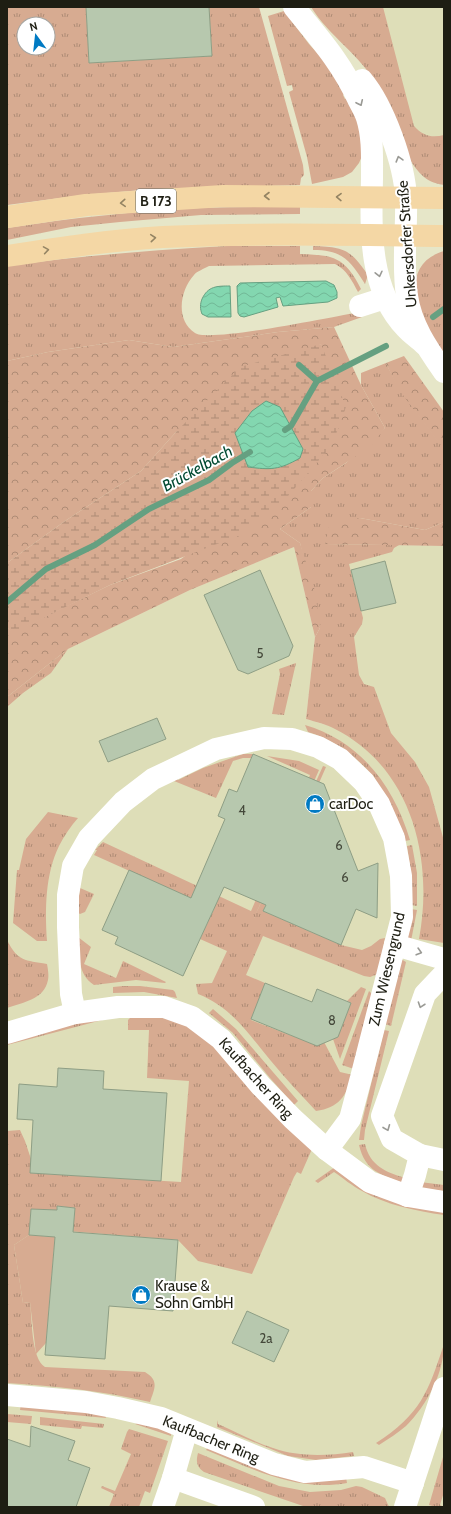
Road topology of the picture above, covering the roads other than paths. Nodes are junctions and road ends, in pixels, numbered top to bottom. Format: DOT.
graph roads {
  1 [pos="294,7"];
  2 [pos="326,46"];
  3 [pos="372,197"];
  4 [pos="406,197"];
  5 [pos="444,198"];
  6 [pos="7,217"];
  7 [pos="372,236"];
  8 [pos="406,236"];
  9 [pos="444,236"];
  10 [pos="7,256"];
  11 [pos="385,298"];
  12 [pos="360,306"];
  13 [pos="424,344"];
  14 [pos="444,372"];
  15 [pos="395,945"];
  16 [pos="444,959"];
  17 [pos="444,974"];
  18 [pos="75,1013"];
  19 [pos="7,1033"];
  20 [pos="327,1150"];
  21 [pos="420,1155"];
  22 [pos="444,1160"];
  23 [pos="408,1196"];
  24 [pos="444,1202"];
  25 [pos="444,1388"];
  26 [pos="7,1395"];
  27 [pos="187,1429"];
  28 [pos="173,1478"];
  29 [pos="413,1483"];
  30 [pos="163,1507"];
  31 [pos="254,1507"];
  32 [pos="405,1507"];
  1 -- 2 [label="street, Unkersdorfer Straße"];
  2 -- 3 [label="street, Unkersdorfer Straße, one-way"];
  4 -- 2 [label="street, Unkersdorfer Straße, one-way"];
  3 -- 4 [label="main road, B 173"];
  3 -- 6 [label="main road, B 173, one-way"];
  3 -- 7 [label="street, Unkersdorfer Straße"];
  4 -- 5 [label="main road, B 173"];
  4 -- 8 [label="street, Unkersdorfer Straße"];
  7 -- 8 [label="main road"];
  10 -- 7 [label="main road, one-way"];
  7 -- 11 [label="street, Unkersdorfer Straße, one-way"];
  8 -- 9 [label="main road"];
  8 -- 13 [label="street, Unkersdorfer Straße"];
  11 -- 12 [label="street"];
  11 -- 13 [label="street, Unkersdorfer Straße"];
  13 -- 14 [label="street, Unkersdorfer Straße"];
  15 -- 16 [label="street, one-way"];
  15 -- 18 [label="street, Zum Wiesengrund"];
  15 -- 20 [label="street, Zum Wiesengrund"];
  17 -- 21 [label="street, one-way"];
  18 -- 19 [label="street, Kaufbacher Ring"];
  18 -- 20 [label="street, Kaufbacher Ring"];
  20 -- 23 [label="street, Kaufbacher Ring"];
  21 -- 22 [label="street"];
  21 -- 23 [label="street"];
  23 -- 24 [label="street, Kaufbacher Ring"];
  25 -- 29 [label="street"];
  26 -- 27 [label="street, Kaufbacher Ring"];
  27 -- 28 [label="street"];
  27 -- 29 [label="street, Kaufbacher Ring"];
  28 -- 30 [label="street"];
  28 -- 31 [label="street"];
  29 -- 32 [label="street"];
}
